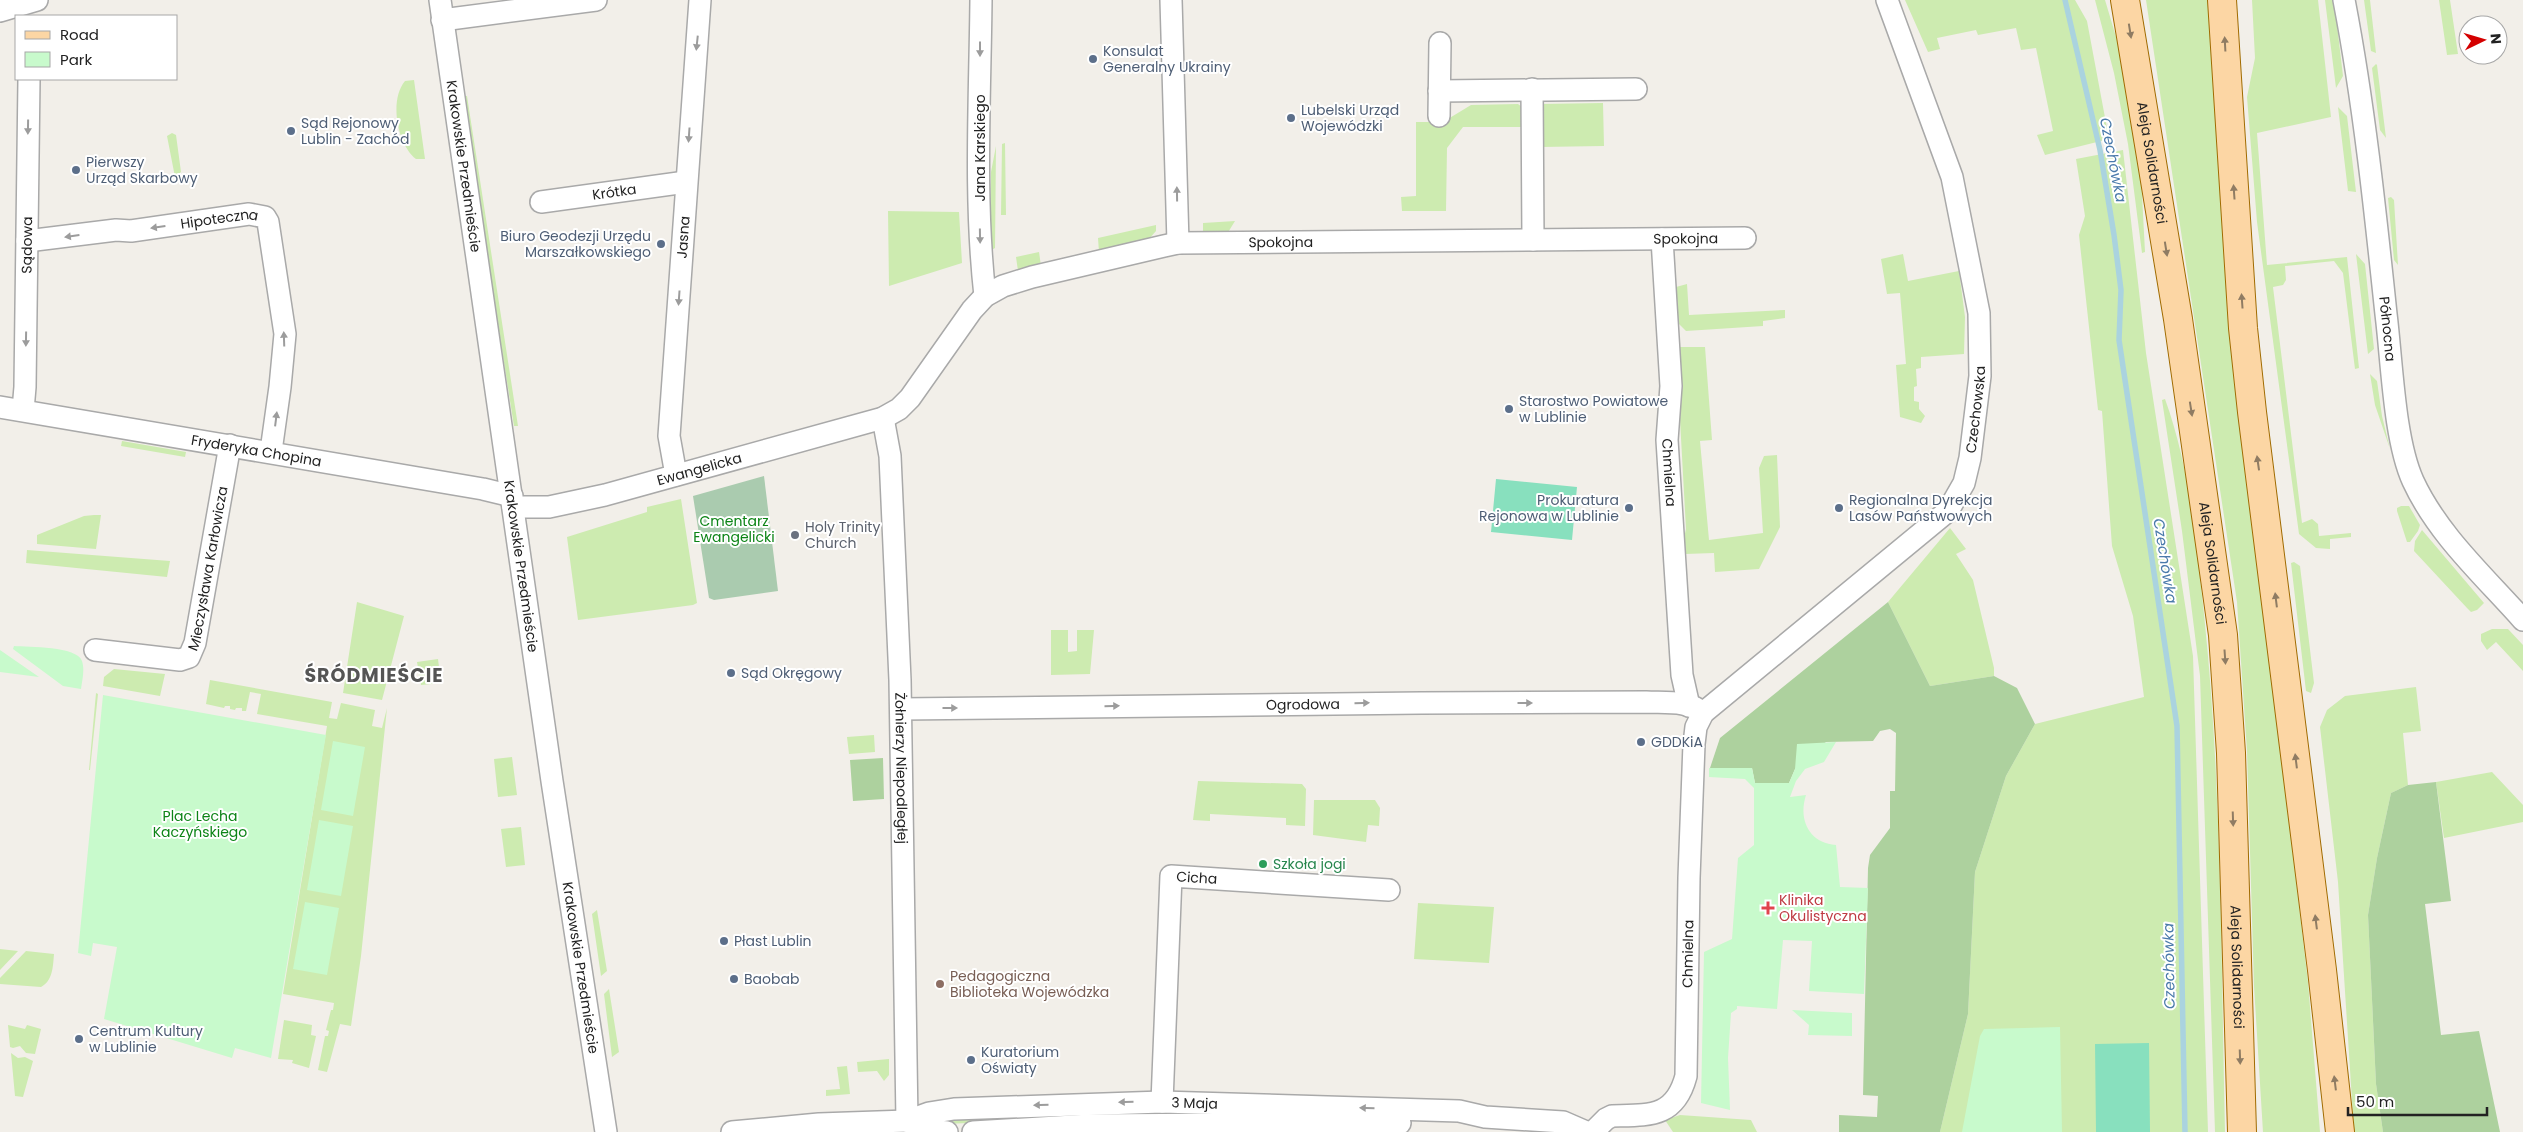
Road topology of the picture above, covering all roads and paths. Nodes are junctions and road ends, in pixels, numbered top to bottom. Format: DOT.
graph roads {
  1 [pos="596,0"];
  2 [pos="700,0"];
  3 [pos="981,0"];
  4 [pos="1171,0"];
  5 [pos="1887,0"];
  6 [pos="2125,0"];
  7 [pos="2222,0"];
  8 [pos="2344,0"];
  9 [pos="30,7"];
  10 [pos="441,10"];
  11 [pos="0,11"];
  12 [pos="1440,43"];
  13 [pos="29,80"];
  14 [pos="1532,89"];
  15 [pos="1636,89"];
  16 [pos="1439,90"];
  17 [pos="1439,116"];
  18 [pos="686,182"];
  19 [pos="541,202"];
  20 [pos="1745,238"];
  21 [pos="1662,239"];
  22 [pos="1533,240"];
  23 [pos="27,241"];
  24 [pos="1178,243"];
  25 [pos="985,296"];
  26 [pos="0,407"];
  27 [pos="23,410"];
  28 [pos="883,418"];
  29 [pos="230,445"];
  30 [pos="271,451"];
  31 [pos="676,475"];
  32 [pos="513,502"];
  33 [pos="2523,620"];
  34 [pos="95,650"];
  35 [pos="901,709"];
  36 [pos="1696,710"];
  37 [pos="1389,890"];
  38 [pos="1162,1102"];
  39 [pos="1089,1103"];
  40 [pos="1485,1117"];
  41 [pos="907,1121"];
  42 [pos="1090,1128"];
  43 [pos="606,1132"];
  44 [pos="732,1132"];
  45 [pos="947,1132"];
  46 [pos="973,1132"];
  47 [pos="1586,1132"];
  48 [pos="1593,1132"];
  49 [pos="2242,1132"];
  50 [pos="2340,1132"];
  1 -- 10 [label="street"];
  2 -- 18 [label="street, Jasna, one-way"];
  3 -- 25 [label="street, Jana Karskiego, one-way"];
  24 -- 4 [label="street, one-way"];
  5 -- 36 [label="street, Czechowska"];
  6 -- 49 [label="main road, Aleja Solidarności, one-way"];
  50 -- 7 [label="main road, one-way"];
  8 -- 33 [label="street, Północna"];
  9 -- 11 [label="street"];
  10 -- 32 [label="street, Krakowskie Przedmieście"];
  12 -- 16 [label="street"];
  13 -- 23 [label="street, Sądowa, one-way"];
  14 -- 15 [label="street"];
  14 -- 16 [label="street"];
  14 -- 22 [label="street"];
  16 -- 17 [label="street"];
  18 -- 19 [label="street, Krótka"];
  18 -- 31 [label="street, Jasna, one-way"];
  20 -- 21 [label="street, Spokojna"];
  21 -- 22 [label="street, Spokojna"];
  21 -- 36 [label="street, Chmielna"];
  22 -- 24 [label="street, Spokojna"];
  23 -- 27 [label="street, Sądowa, one-way"];
  30 -- 23 [label="street, Hipoteczna, one-way"];
  24 -- 25 [label="street, Spokojna"];
  25 -- 28 [label="street, Spokojna"];
  26 -- 27 [label="street, Fryderyka Chopina"];
  27 -- 29 [label="street, Fryderyka Chopina"];
  28 -- 31 [label="street, Ewangelicka"];
  28 -- 35 [label="street, Żołnierzy Niepodległej"];
  29 -- 30 [label="street, Fryderyka Chopina"];
  29 -- 34 [label="street, Mieczysława Karłowicza"];
  30 -- 32 [label="street, Fryderyka Chopina"];
  31 -- 32 [label="street, Ewangelicka"];
  32 -- 43 [label="street, Krakowskie Przedmieście"];
  35 -- 36 [label="street, Ogrodowa, one-way"];
  35 -- 41 [label="street, Żołnierzy Niepodległej"];
  36 -- 48 [label="street, Chmielna"];
  37 -- 38 [label="street, Cicha"];
  38 -- 39 [label="street, 3 Maja, one-way"];
  40 -- 38 [label="street, 3 Maja, one-way"];
  39 -- 41 [label="street, 3 Maja, one-way"];
  39 -- 42 [label="street"];
  40 -- 42 [label="street, 3 Maja"];
  40 -- 47 [label="street, 3 Maja"];
  41 -- 44 [label="street, 3 Maja"];
  41 -- 45 [label="street, 3 Maja"];
  42 -- 46 [label="street, 3 Maja"];
}
